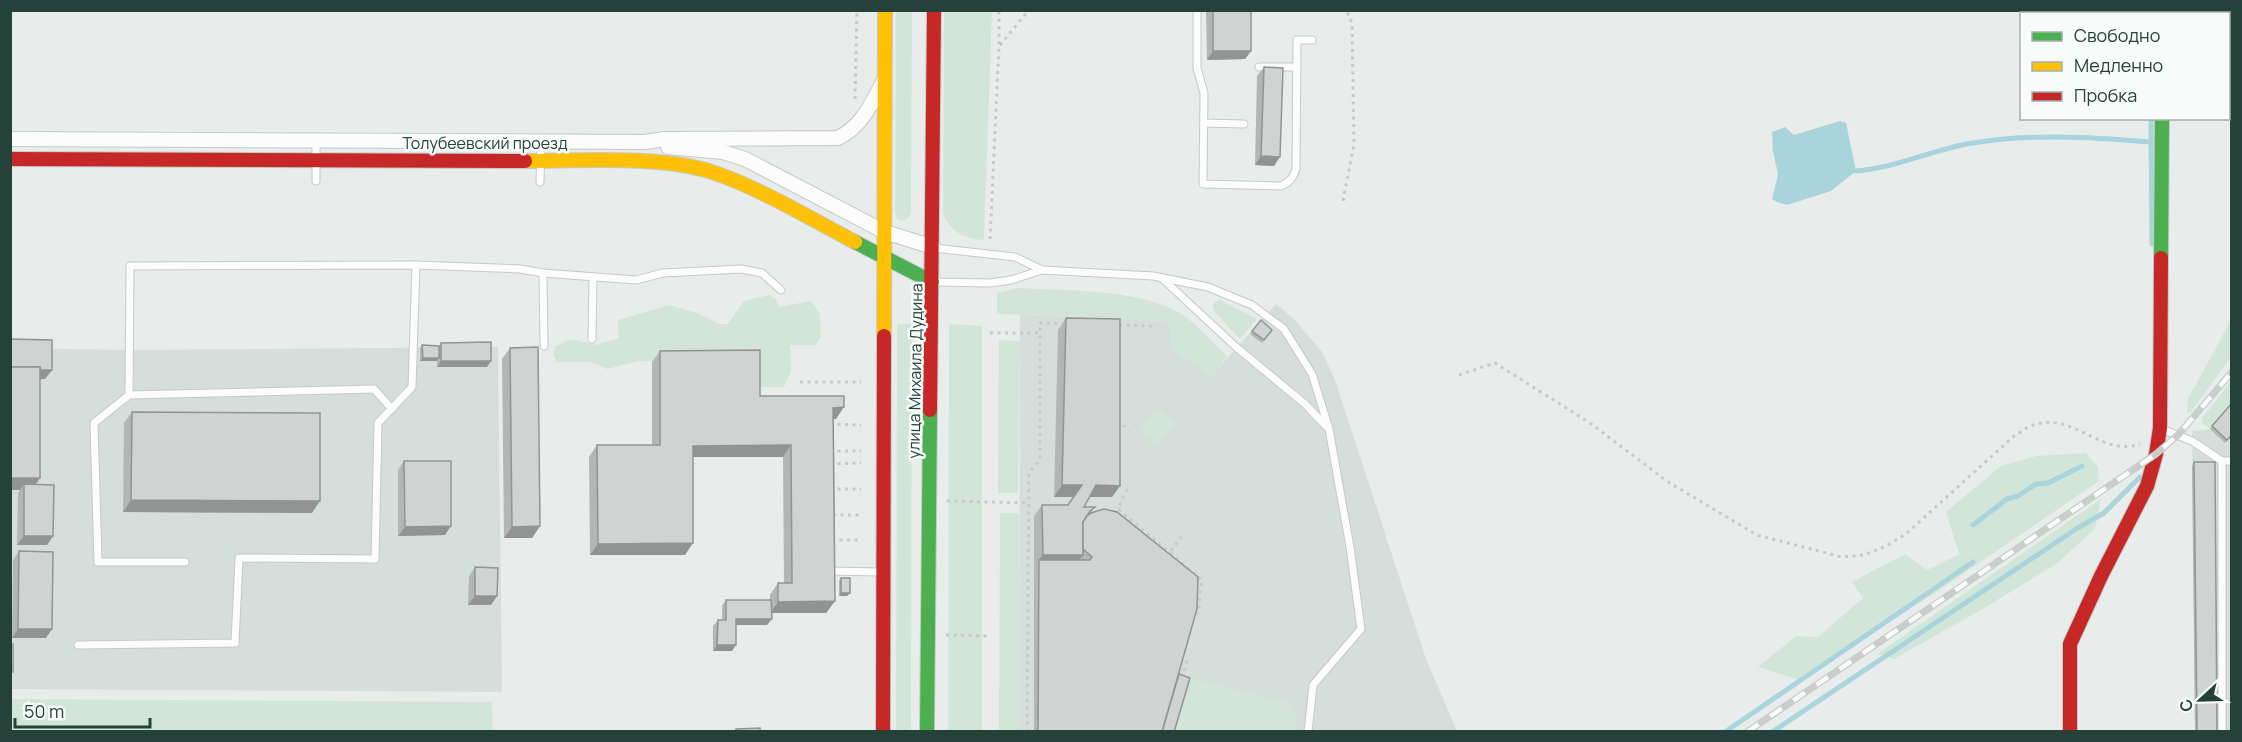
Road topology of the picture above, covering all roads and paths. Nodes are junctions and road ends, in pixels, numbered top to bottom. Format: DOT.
graph roads {
  1 [pos="857,10"];
  2 [pos="885,10"];
  3 [pos="934,10"];
  4 [pos="999,10"];
  5 [pos="1029,10"];
  6 [pos="1197,10"];
  7 [pos="1346,10"];
  8 [pos="1312,40"];
  9 [pos="999,46"];
  10 [pos="1259,67"];
  11 [pos="1297,67"];
  12 [pos="885,78"];
  13 [pos="854,103"];
  14 [pos="2162,120"];
  15 [pos="1204,123"];
  16 [pos="1244,124"];
  17 [pos="10,139"];
  18 [pos="316,140"];
  19 [pos="541,141"];
  20 [pos="645,142"];
  21 [pos="10,159"];
  22 [pos="316,159"];
  23 [pos="540,160"];
  24 [pos="315,181"];
  25 [pos="540,182"];
  26 [pos="1343,201"];
  27 [pos="885,232"];
  28 [pos="990,239"];
  29 [pos="933,247"];
  30 [pos="886,259"];
  31 [pos="416,264"];
  32 [pos="1042,270"];
  33 [pos="543,273"];
  34 [pos="593,277"];
  35 [pos="1164,279"];
  36 [pos="932,282"];
  37 [pos="781,290"];
  38 [pos="1074,324"];
  39 [pos="1108,325"];
  40 [pos="1153,326"];
  41 [pos="990,333"];
  42 [pos="1040,333"];
  43 [pos="592,339"];
  44 [pos="544,346"];
  45 [pos="1459,375"];
  46 [pos="800,382"];
  47 [pos="861,382"];
  48 [pos="129,395"];
  49 [pos="392,409"];
  50 [pos="1118,420"];
  51 [pos="826,424"];
  52 [pos="861,425"];
  53 [pos="2160,428"];
  54 [pos="1329,429"];
  55 [pos="1129,431"];
  56 [pos="826,451"];
  57 [pos="861,452"];
  58 [pos="2222,461"];
  59 [pos="2232,461"];
  60 [pos="861,463"];
  61 [pos="826,464"];
  62 [pos="826,489"];
  63 [pos="861,489"];
  64 [pos="1127,489"];
  65 [pos="946,501"];
  66 [pos="1029,503"];
  67 [pos="826,515"];
  68 [pos="833,515"];
  69 [pos="861,515"];
  70 [pos="833,522"];
  71 [pos="1183,534"];
  72 [pos="826,540"];
  73 [pos="861,540"];
  74 [pos="1171,551"];
  75 [pos="186,562"];
  76 [pos="826,571"];
  77 [pos="884,572"];
  78 [pos="1198,614"];
  79 [pos="945,634"];
  80 [pos="989,636"];
  81 [pos="78,645"];
  82 [pos="1188,657"];
  83 [pos="1182,679"];
  84 [pos="883,732"];
  85 [pos="927,732"];
  86 [pos="1027,732"];
  87 [pos="1308,732"];
  88 [pos="2070,732"];
  89 [pos="2222,732"];
  1 -- 13 [label="path"];
  2 -- 12 [label="street, улица Михаила Дудина"];
  3 -- 29 [label="street, улица Михаила Дудина"];
  4 -- 9 [label="path"];
  5 -- 9 [label="path"];
  6 -- 15 [label="lane"];
  7 -- 26 [label="path"];
  8 -- 11 [label="lane"];
  9 -- 28 [label="path"];
  10 -- 11 [label="lane"];
  11 -- 15 [label="lane"];
  12 -- 20 [label="street, Толубеевский проезд"];
  12 -- 27 [label="street, улица Михаила Дудина"];
  14 -- 53 [label="street"];
  15 -- 16 [label="lane"];
  17 -- 18 [label="street, Толубеевский проезд"];
  18 -- 19 [label="street, Толубеевский проезд"];
  18 -- 22 [label="lane"];
  19 -- 20 [label="street, Толубеевский проезд"];
  19 -- 23 [label="lane"];
  20 -- 27 [label="street, Толубеевский проезд"];
  21 -- 22 [label="street, Толубеевский проезд"];
  22 -- 23 [label="street, Толубеевский проезд"];
  22 -- 24 [label="lane"];
  23 -- 25 [label="lane"];
  23 -- 30 [label="street, Толубеевский проезд"];
  27 -- 29 [label="street, Толубеевский проезд"];
  27 -- 30 [label="street, улица Михаила Дудина"];
  29 -- 32 [label="lane"];
  29 -- 36 [label="street, улица Михаила Дудина"];
  30 -- 36 [label="street, Толубеевский проезд"];
  30 -- 77 [label="street, улица Михаила Дудина"];
  31 -- 33 [label="lane"];
  31 -- 48 [label="lane"];
  31 -- 49 [label="lane"];
  32 -- 35 [label="lane"];
  32 -- 36 [label="lane"];
  33 -- 34 [label="lane"];
  33 -- 44 [label="lane"];
  34 -- 37 [label="lane"];
  34 -- 43 [label="lane"];
  35 -- 54 [label="lane"];
  35 -- 54 [label="lane"];
  36 -- 85 [label="street, улица Михаила Дудина"];
  38 -- 42 [label="path"];
  39 -- 40 [label="path"];
  41 -- 42 [label="path"];
  42 -- 66 [label="path"];
  45 -- 53 [label="path"];
  46 -- 47 [label="path"];
  48 -- 49 [label="lane"];
  48 -- 75 [label="lane"];
  49 -- 81 [label="lane"];
  50 -- 55 [label="path"];
  51 -- 52 [label="path"];
  53 -- 58 [label="lane"];
  53 -- 88 [label="street"];
  54 -- 87 [label="lane"];
  56 -- 57 [label="path"];
  58 -- 59 [label="lane"];
  58 -- 89 [label="lane"];
  60 -- 61 [label="path"];
  62 -- 63 [label="path"];
  64 -- 74 [label="path"];
  65 -- 66 [label="path"];
  66 -- 86 [label="path"];
  67 -- 68 [label="path"];
  68 -- 69 [label="path"];
  68 -- 70 [label="path"];
  71 -- 74 [label="path"];
  72 -- 73 [label="path"];
  74 -- 78 [label="path"];
  76 -- 77 [label="lane"];
  77 -- 84 [label="street, улица Михаила Дудина"];
  79 -- 80 [label="path"];
  82 -- 83 [label="path"];
}
